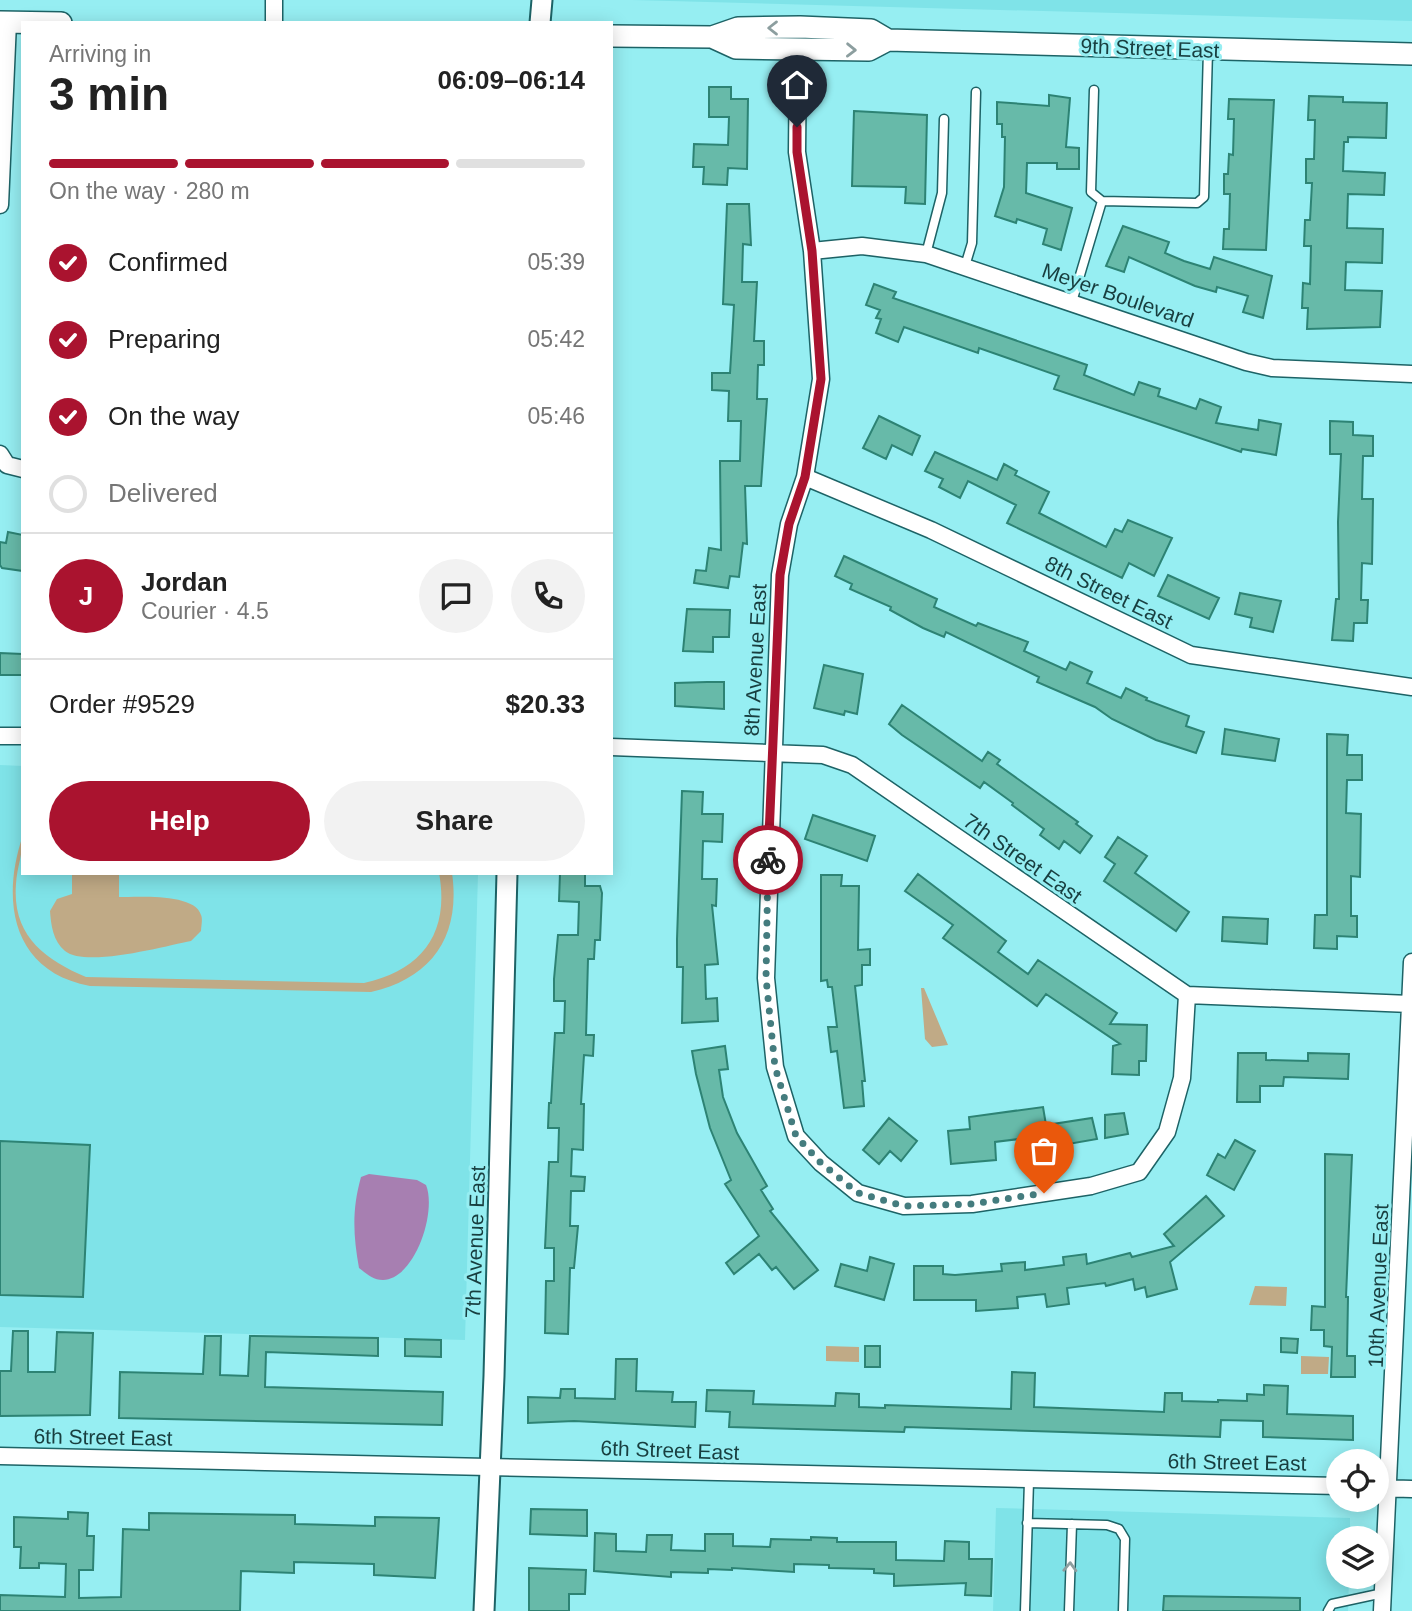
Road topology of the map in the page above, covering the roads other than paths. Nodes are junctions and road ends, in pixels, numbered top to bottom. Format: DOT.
graph roads {
  1 [pos="274,0"];
  2 [pos="542,0"];
  3 [pos="274,21"];
  4 [pos="540,21"];
  5 [pos="4,22"];
  6 [pos="613,36"];
  7 [pos="712,37"];
  8 [pos="887,40"];
  9 [pos="798,49"];
  10 [pos="1208,50"];
  11 [pos="1412,54"];
  12 [pos="1094,90"];
  13 [pos="976,92"];
  14 [pos="944,118"];
  15 [pos="1102,201"];
  16 [pos="0,205"];
  17 [pos="812,251"];
  18 [pos="926,254"];
  19 [pos="965,266"];
  20 [pos="1072,302"];
  21 [pos="1412,374"];
  22 [pos="805,477"];
  23 [pos="1412,687"];
  24 [pos="0,736"];
  25 [pos="21,736"];
  26 [pos="613,747"];
  27 [pos="772,751"];
  28 [pos="507,875"];
  29 [pos="1412,962"];
  30 [pos="1186,995"];
  31 [pos="1410,1004"];
  32 [pos="1386,1449"];
  33 [pos="0,1457"];
  34 [pos="490,1466"];
  35 [pos="1029,1480"];
  36 [pos="1326,1486"];
  37 [pos="1389,1488"];
  38 [pos="1412,1489"];
  39 [pos="1384,1512"];
  40 [pos="1027,1523"];
  41 [pos="1072,1524"];
  42 [pos="1383,1592"];
  43 [pos="484,1611"];
  44 [pos="1025,1611"];
  45 [pos="1069,1611"];
  46 [pos="1123,1611"];
  47 [pos="1328,1611"];
  48 [pos="1382,1611"];
  1 -- 3 [label="street"];
  2 -- 4 [label="street"];
  5 -- 16 [label="street"];
  6 -- 7 [label="main road, 9th Street East"];
  8 -- 7 [label="main road, 9th Street East, one-way"];
  7 -- 9 [label="main road, 9th Street East"];
  9 -- 8 [label="main road, 9th Street East, one-way"];
  8 -- 10 [label="main road, 9th Street East"];
  9 -- 17 [label="street, 8th Avenue East"];
  10 -- 11 [label="main road, 9th Street East"];
  10 -- 15 [label="lane"];
  12 -- 15 [label="lane"];
  13 -- 19 [label="lane"];
  14 -- 18 [label="lane"];
  15 -- 20 [label="lane"];
  17 -- 18 [label="street, Meyer Boulevard"];
  17 -- 22 [label="street, 8th Avenue East"];
  18 -- 19 [label="street, Meyer Boulevard"];
  19 -- 20 [label="street, Meyer Boulevard"];
  20 -- 21 [label="street, Meyer Boulevard"];
  22 -- 23 [label="street, 8th Street East"];
  22 -- 27 [label="street, 8th Avenue East"];
  24 -- 25 [label="street"];
  26 -- 27 [label="street, 7th Street East"];
  27 -- 30 [label="street, 7th Street East"];
  27 -- 30 [label="street, 8th Avenue East"];
  28 -- 34 [label="street, 7th Avenue East"];
  29 -- 31 [label="street, 10th Avenue East"];
  30 -- 31 [label="street"];
  31 -- 32 [label="street, 10th Avenue East"];
  33 -- 34 [label="street, 6th Street East"];
  34 -- 35 [label="street, 6th Street East"];
  34 -- 43 [label="street, 7th Avenue East"];
  35 -- 36 [label="street, 6th Street East"];
  35 -- 40 [label="lane"];
  37 -- 38 [label="street"];
  39 -- 42 [label="street, 10th Avenue East"];
  40 -- 41 [label="lane"];
  40 -- 44 [label="lane"];
  45 -- 41 [label="lane, one-way"];
  41 -- 46 [label="lane"];
  42 -- 47 [label="lane"];
  42 -- 48 [label="street, 10th Avenue East"];
}
